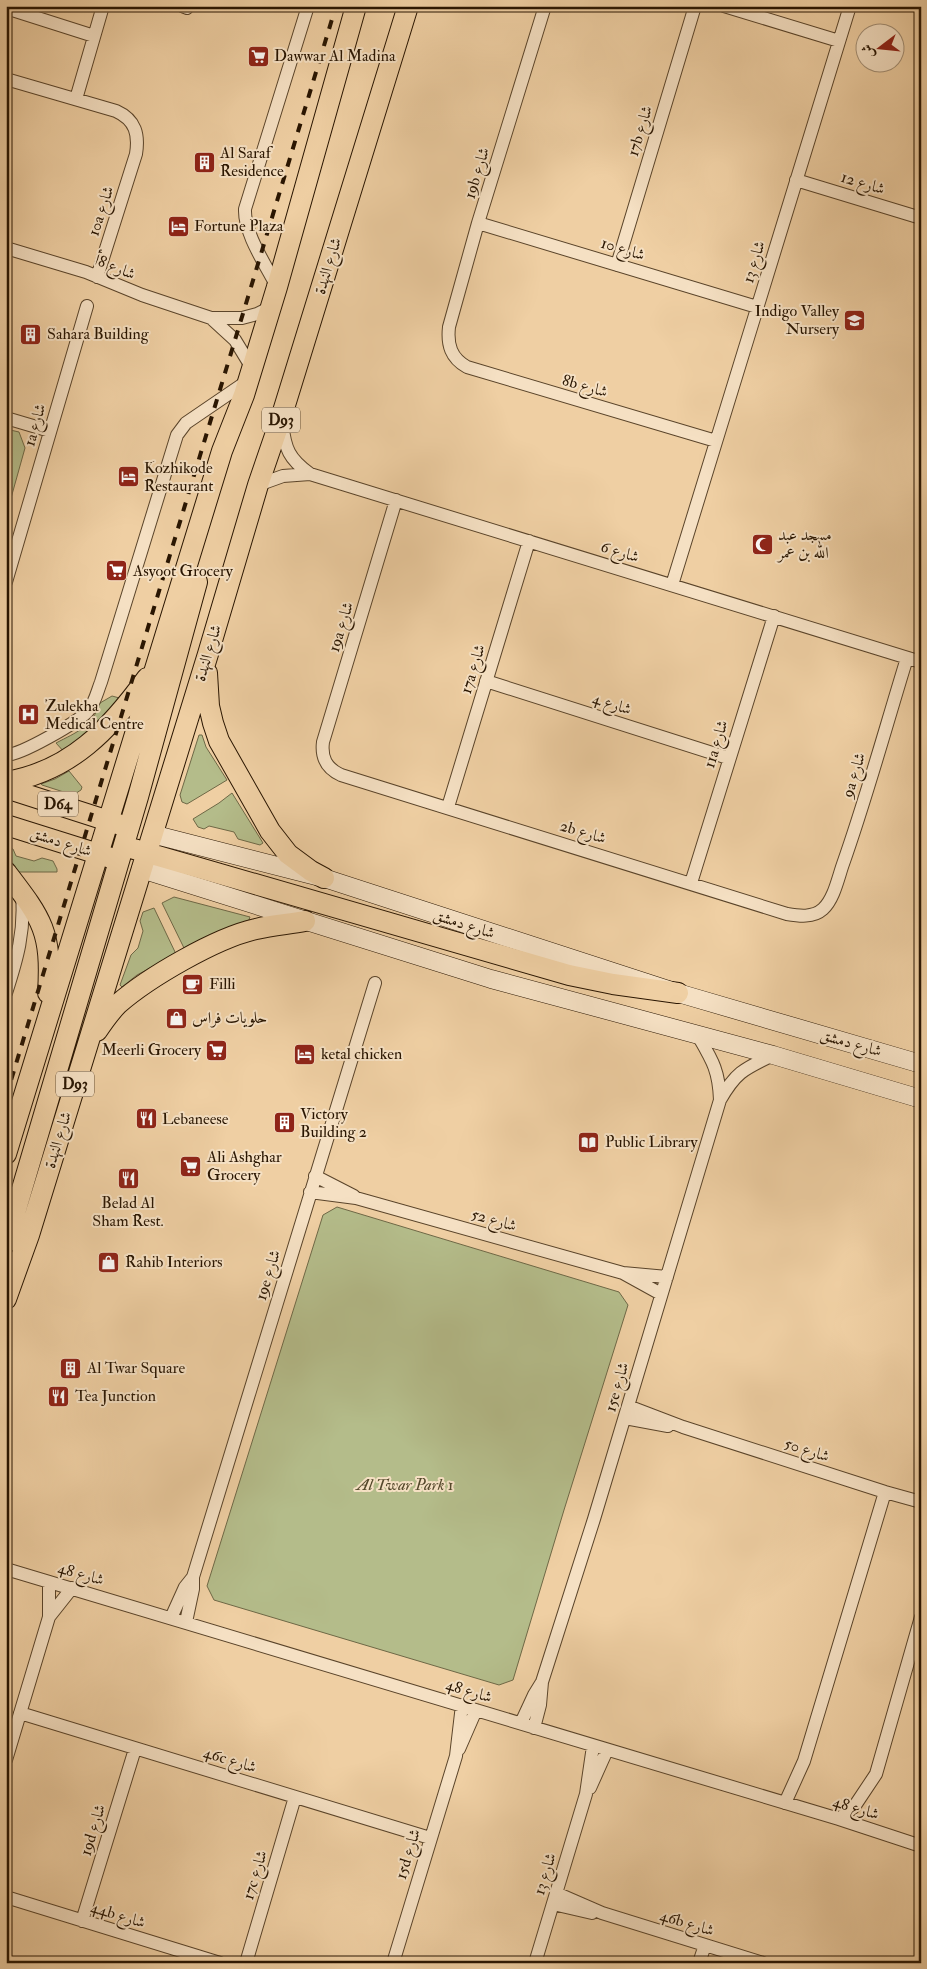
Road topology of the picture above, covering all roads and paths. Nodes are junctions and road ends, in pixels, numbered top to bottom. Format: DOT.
graph roads {
  1 [pos="103,6"];
  2 [pos="308,6"];
  3 [pos="356,6"];
  4 [pos="408,6"];
  5 [pos="545,6"];
  6 [pos="695,6"];
  7 [pos="724,6"];
  8 [pos="850,6"];
  9 [pos="6,8"];
  10 [pos="94,36"];
  11 [pos="839,41"];
  12 [pos="6,79"];
  13 [pos="76,99"];
  14 [pos="796,180"];
  15 [pos="921,218"];
  16 [pos="478,223"];
  17 [pos="6,248"];
  18 [pos="617,265"];
  19 [pos="97,276"];
  20 [pos="277,287"];
  21 [pos="87,306"];
  22 [pos="271,307"];
  23 [pos="757,307"];
  24 [pos="211,318"];
  25 [pos="451,350"];
  26 [pos="248,381"];
  27 [pos="6,418"];
  28 [pos="281,418"];
  29 [pos="50,431"];
  30 [pos="716,441"];
  31 [pos="310,474"];
  32 [pos="258,485"];
  33 [pos="396,500"];
  34 [pos="529,541"];
  35 [pos="6,582"];
  36 [pos="672,585"];
  37 [pos="774,616"];
  38 [pos="208,654"];
  39 [pos="907,658"];
  40 [pos="921,662"];
  41 [pos="157,665"];
  42 [pos="486,682"];
  43 [pos="6,755"];
  44 [pos="728,758"];
  45 [pos="326,763"];
  46 [pos="6,782"];
  47 [pos="6,788"];
  48 [pos="448,807"];
  49 [pos="6,825"];
  50 [pos="152,834"];
  51 [pos="104,838"];
  52 [pos="124,845"];
  53 [pos="143,861"];
  54 [pos="6,872"];
  55 [pos="324,878"];
  56 [pos="691,883"];
  57 [pos="21,893"];
  58 [pos="830,901"];
  59 [pos="305,921"];
  60 [pos="375,983"];
  61 [pos="6,993"];
  62 [pos="678,993"];
  63 [pos="45,1028"];
  64 [pos="697,1034"];
  65 [pos="86,1048"];
  66 [pos="773,1055"];
  67 [pos="916,1059"];
  68 [pos="26,1090"];
  69 [pos="720,1100"];
  70 [pos="921,1100"];
  71 [pos="6,1124"];
  72 [pos="6,1154"];
  73 [pos="315,1176"];
  74 [pos="310,1192"];
  75 [pos="356,1198"];
  76 [pos="6,1243"];
  77 [pos="623,1273"];
  78 [pos="666,1277"];
  79 [pos="662,1294"];
  80 [pos="6,1298"];
  81 [pos="626,1412"];
  82 [pos="885,1492"];
  83 [pos="921,1502"];
  84 [pos="6,1569"];
  85 [pos="193,1577"];
  86 [pos="49,1582"];
  87 [pos="72,1588"];
  88 [pos="49,1617"];
  89 [pos="921,1617"];
  90 [pos="171,1618"];
  91 [pos="186,1622"];
  92 [pos="542,1682"];
  93 [pos="462,1705"];
  94 [pos="476,1710"];
  95 [pos="20,1713"];
  96 [pos="521,1724"];
  97 [pos="534,1728"];
  98 [pos="594,1746"];
  99 [pos="135,1748"];
  100 [pos="608,1750"];
  101 [pos="456,1756"];
  102 [pos="6,1760"];
  103 [pos="586,1794"];
  104 [pos="296,1797"];
  105 [pos="790,1805"];
  106 [pos="839,1819"];
  107 [pos="430,1838"];
  108 [pos="921,1846"];
  109 [pos="6,1898"];
  110 [pos="554,1898"];
  111 [pos="82,1921"];
  112 [pos="704,1945"];
  113 [pos="220,1963"];
  114 [pos="246,1963"];
  115 [pos="392,1963"];
  116 [pos="535,1963"];
  117 [pos="699,1963"];
  118 [pos="763,1963"];
  1 -- 10 [label="street"];
  2 -- 20 [label="street"];
  3 -- 20 [label="main road, D93"];
  4 -- 28 [label="main road, شارع النهدة / D93"];
  5 -- 16 [label="street, 19b شارع"];
  6 -- 18 [label="street, 17b شارع"];
  7 -- 11 [label="street"];
  8 -- 11 [label="street, شارع 13"];
  9 -- 10 [label="street"];
  10 -- 13 [label="street"];
  11 -- 14 [label="street, شارع 13"];
  12 -- 13 [label="street, 10a شارع"];
  13 -- 19 [label="street, 10a شارع"];
  14 -- 15 [label="street, شارع 12"];
  14 -- 23 [label="street, شارع 13"];
  16 -- 18 [label="street, شارع 10"];
  16 -- 25 [label="street, 19b شارع"];
  17 -- 19 [label="street, شارع 8أ"];
  18 -- 23 [label="street, شارع 10"];
  19 -- 24 [label="street, شارع 8أ"];
  20 -- 22 [label="main road, D93"];
  21 -- 29 [label="street, 1a شارع"];
  22 -- 24 [label="street, شارع 8أ"];
  22 -- 26 [label="main road, D93"];
  23 -- 30 [label="street, شارع 13"];
  24 -- 26 [label="street, شارع 8أ"];
  25 -- 30 [label="street, 8b شارع"];
  26 -- 41 [label="main road, D93"];
  26 -- 43 [label="street"];
  26 -- 52 [label="main road"];
  27 -- 29 [label="street"];
  28 -- 31 [label="street, شارع 6"];
  28 -- 32 [label="main road, شارع النهدة / D93"];
  29 -- 35 [label="street, 1a شارع"];
  30 -- 36 [label="street, شارع 13"];
  31 -- 32 [label="street, شارع 6"];
  31 -- 33 [label="street, شارع 6"];
  32 -- 38 [label="main road, شارع النهدة / D93"];
  33 -- 34 [label="street, شارع 6"];
  33 -- 45 [label="street, 19a شارع"];
  34 -- 36 [label="street, شارع 6"];
  34 -- 42 [label="street, 17a شارع"];
  36 -- 37 [label="street, شارع 6"];
  37 -- 39 [label="street, شارع 6"];
  37 -- 44 [label="street, 11a شارع"];
  38 -- 50 [label="main road, شارع النهدة / D93"];
  38 -- 55 [label="main road"];
  39 -- 40 [label="street, شارع 6"];
  39 -- 58 [label="street, 9a شارع"];
  41 -- 46 [label="main road"];
  41 -- 51 [label="main road, D93"];
  42 -- 44 [label="street, شارع 4"];
  42 -- 48 [label="street, 17a شارع"];
  44 -- 56 [label="street, 11a شارع"];
  45 -- 48 [label="street, 2b شارع"];
  47 -- 51 [label="main road, شارع دمشق / D64"];
  48 -- 56 [label="street, 2b شارع"];
  49 -- 51 [label="main road, شارع دمشق / D64"];
  50 -- 52 [label="main road, شارع دمشق / D64"];
  50 -- 53 [label="main road, شارع النهدة / D93"];
  50 -- 55 [label="main road, شارع دمشق / D64"];
  51 -- 52 [label="main road, شارع دمشق / D64"];
  51 -- 52 [label="main road, شارع دمشق / D64"];
  51 -- 63 [label="main road, D93"];
  52 -- 53 [label="main road, شارع دمشق / D64"];
  52 -- 76 [label="main road"];
  53 -- 59 [label="main road, شارع دمشق / D64"];
  53 -- 62 [label="main road"];
  53 -- 65 [label="main road, شارع النهدة / D93"];
  54 -- 57 [label="main road"];
  55 -- 62 [label="main road, شارع دمشق / D64"];
  56 -- 58 [label="street, 2b شارع"];
  57 -- 61 [label="street"];
  57 -- 63 [label="main road"];
  59 -- 64 [label="main road, شارع دمشق / D64"];
  59 -- 65 [label="main road"];
  60 -- 73 [label="street, 19e شارع"];
  62 -- 67 [label="main road, شارع دمشق / D64"];
  63 -- 68 [label="main road, D93"];
  64 -- 66 [label="main road, شارع دمشق / D64"];
  64 -- 69 [label="street, 15e شارع"];
  65 -- 80 [label="main road, شارع النهدة / D93"];
  66 -- 69 [label="street, 15e شارع"];
  66 -- 70 [label="main road, شارع دمشق / D64"];
  68 -- 71 [label="main road"];
  68 -- 72 [label="main road, D93"];
  69 -- 78 [label="street, 15e شارع"];
  73 -- 74 [label="street, 19e شارع"];
  73 -- 75 [label="street, شارع 52"];
  74 -- 75 [label="street, شارع 52"];
  74 -- 85 [label="street, 19e شارع"];
  75 -- 77 [label="street, شارع 52"];
  77 -- 78 [label="street, شارع 52"];
  77 -- 79 [label="street, شارع 52"];
  78 -- 79 [label="street, 15e شارع"];
  79 -- 81 [label="street, 15e شارع"];
  81 -- 82 [label="street, شارع 50"];
  81 -- 92 [label="street, 15e شارع"];
  82 -- 83 [label="street, شارع 50"];
  82 -- 105 [label="street"];
  84 -- 86 [label="street, شارع 48"];
  85 -- 90 [label="street, 19e شارع"];
  85 -- 91 [label="street, 19e شارع"];
  86 -- 87 [label="street, شارع 48"];
  86 -- 88 [label="street"];
  87 -- 88 [label="street"];
  87 -- 90 [label="street, شارع 48"];
  88 -- 95 [label="street"];
  89 -- 106 [label="street"];
  90 -- 91 [label="street, شارع 48"];
  91 -- 93 [label="street, شارع 48"];
  92 -- 96 [label="street, 15e شارع"];
  92 -- 97 [label="street, 15e شارع"];
  93 -- 94 [label="street, شارع 48"];
  93 -- 101 [label="street, 15d شارع"];
  94 -- 96 [label="street, شارع 48"];
  94 -- 101 [label="street, 15d شارع"];
  95 -- 99 [label="street, 46c شارع"];
  95 -- 102 [label="street"];
  96 -- 97 [label="street, شارع 48"];
  97 -- 98 [label="street, شارع 48"];
  98 -- 100 [label="street, شارع 48"];
  98 -- 103 [label="street, شارع 13"];
  99 -- 104 [label="street, 46c شارع"];
  99 -- 111 [label="street, 19d شارع"];
  100 -- 103 [label="street, شارع 13"];
  100 -- 105 [label="street, شارع 48"];
  101 -- 107 [label="street, 15d شارع"];
  103 -- 110 [label="street, شارع 13"];
  104 -- 107 [label="street, 46c شارع"];
  104 -- 114 [label="street, 17c شارع"];
  105 -- 106 [label="street, شارع 48"];
  106 -- 108 [label="street, شارع 48"];
  107 -- 115 [label="street, 15d شارع"];
  109 -- 111 [label="street, 44b شارع"];
  110 -- 112 [label="street, 46b شارع"];
  110 -- 116 [label="street, شارع 13"];
  111 -- 113 [label="street, 44b شارع"];
  112 -- 117 [label="street"];
  112 -- 118 [label="street, 46b شارع"];
}
